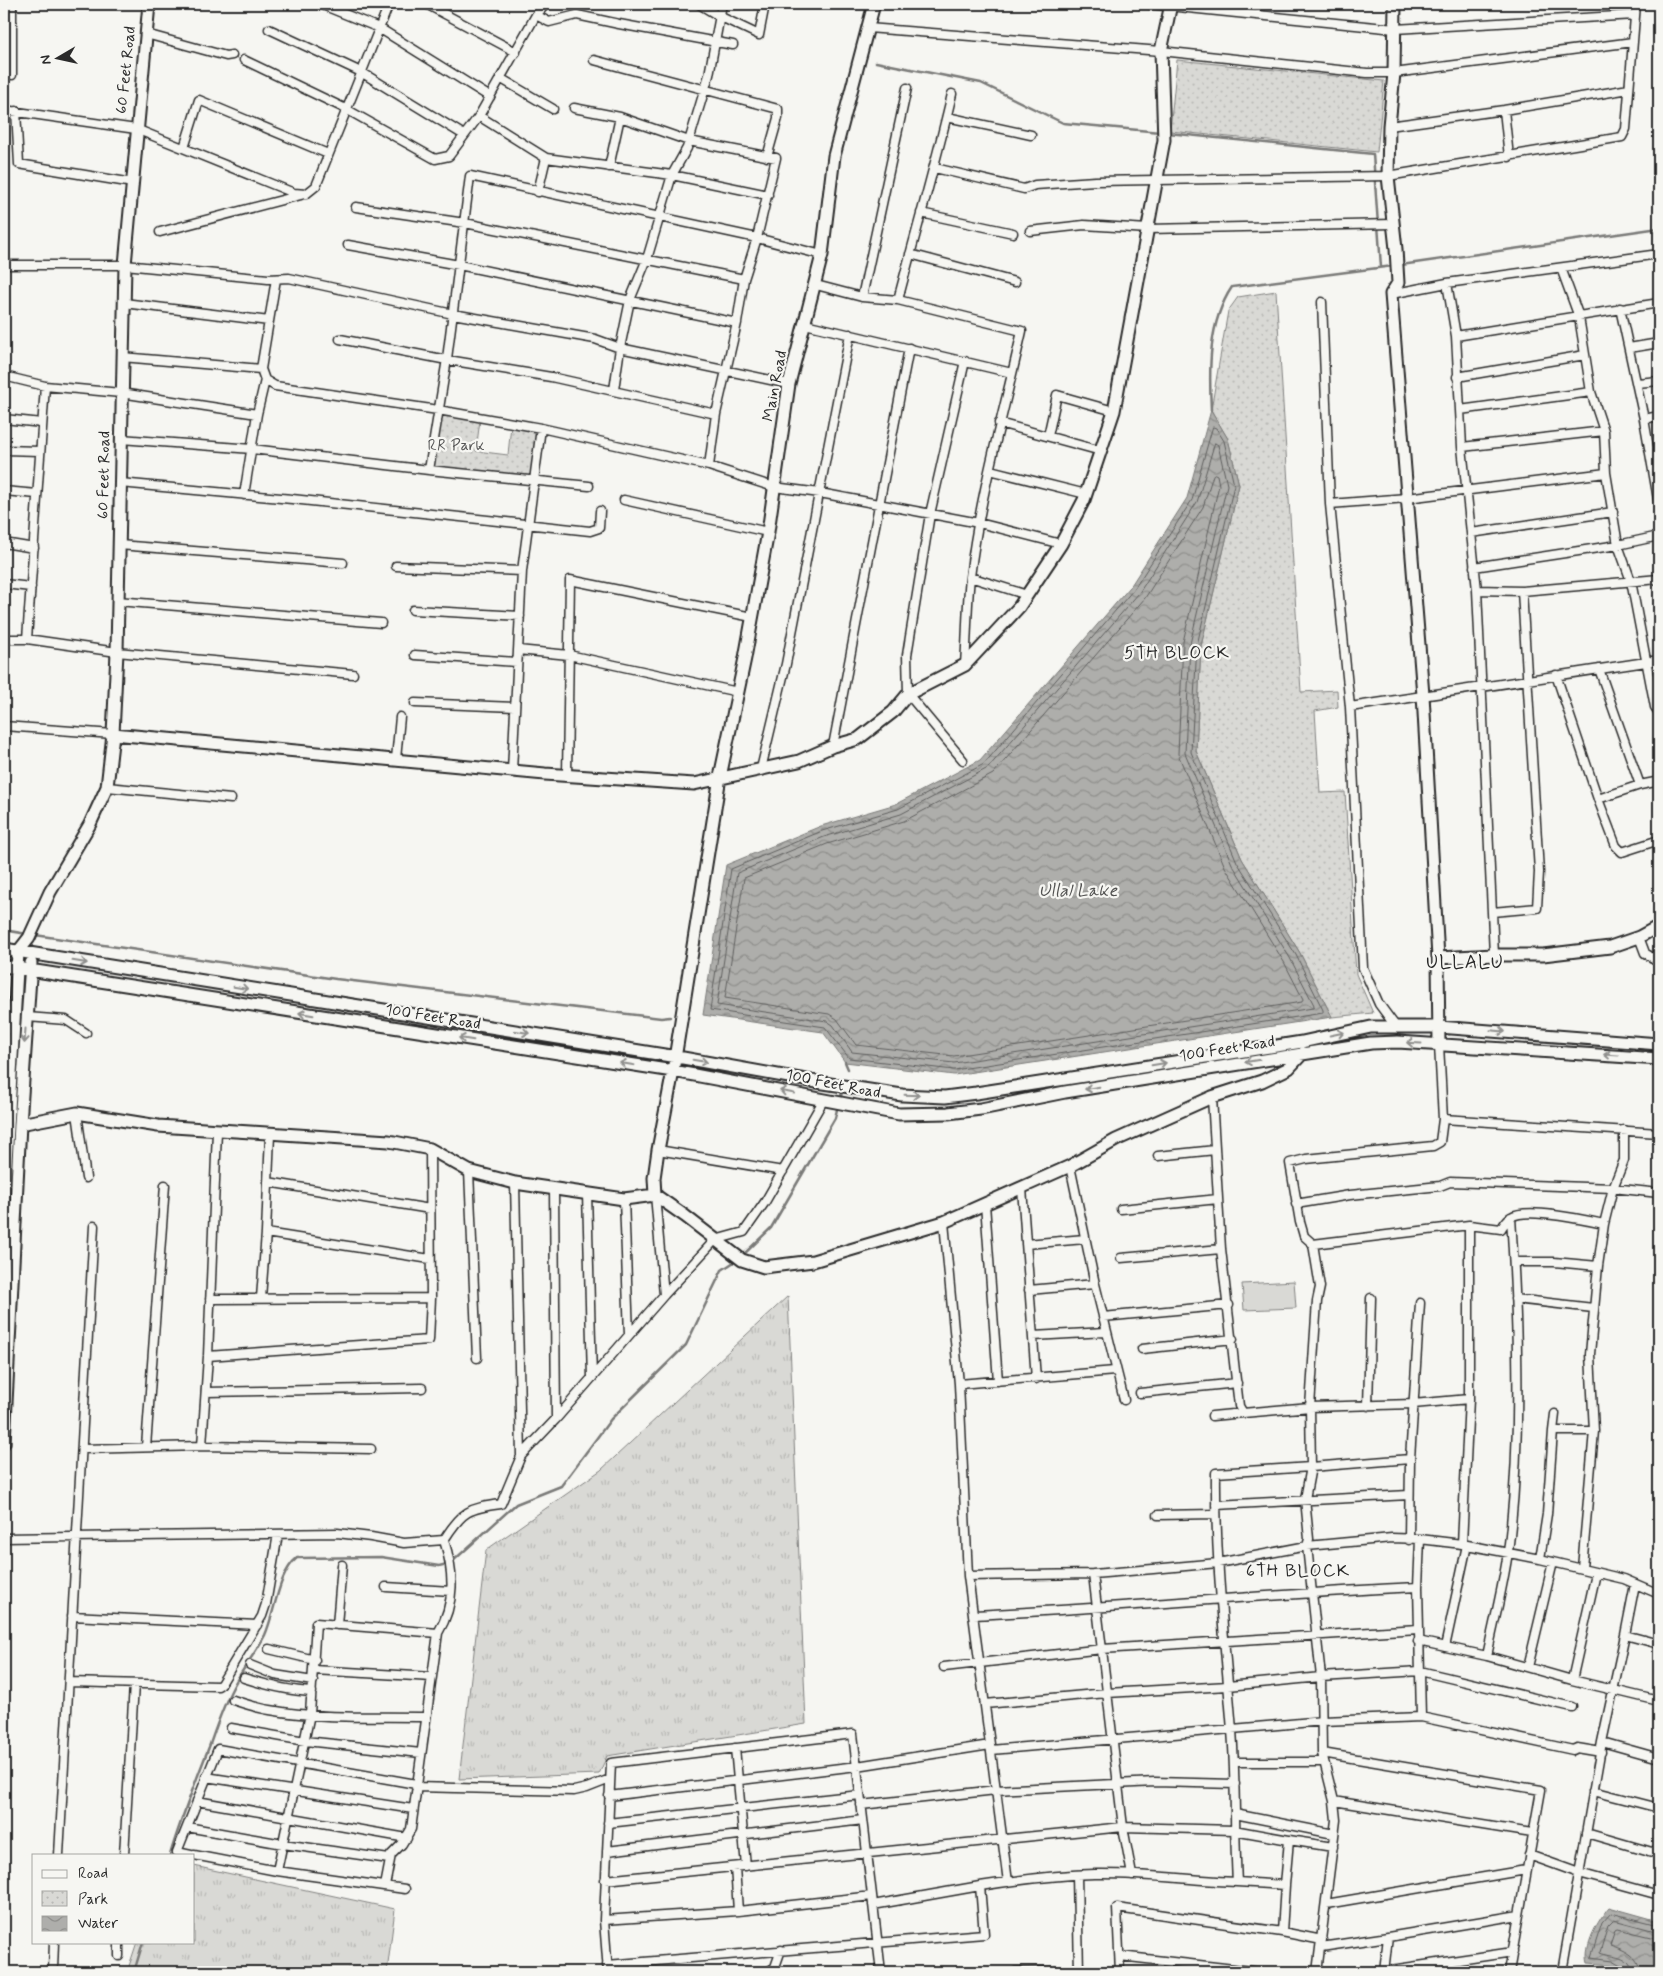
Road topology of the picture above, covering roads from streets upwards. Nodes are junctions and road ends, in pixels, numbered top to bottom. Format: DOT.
graph roads {
  1 [pos="12,4"];
  2 [pos="149,4"];
  3 [pos="320,4"];
  4 [pos="389,4"];
  5 [pos="426,4"];
  6 [pos="546,4"];
  7 [pos="699,4"];
  8 [pos="722,4"];
  9 [pos="765,4"];
  10 [pos="874,4"];
  11 [pos="1149,4"];
  12 [pos="1395,4"];
  13 [pos="1636,4"];
  14 [pos="1171,5"];
  15 [pos="536,15"];
  16 [pos="1635,15"];
  17 [pos="719,16"];
  18 [pos="379,28"];
  19 [pos="868,28"];
  20 [pos="269,29"];
  21 [pos="1394,29"];
  22 [pos="146,34"];
  23 [pos="715,41"];
  24 [pos="1633,42"];
  25 [pos="733,44"];
  26 [pos="1161,51"];
  27 [pos="516,52"];
  28 [pos="232,55"];
  29 [pos="244,60"];
  30 [pos="594,60"];
  31 [pos="361,72"];
  32 [pos="1394,73"];
  33 [pos="12,75"];
  34 [pos="500,78"];
  35 [pos="907,88"];
  36 [pos="1629,89"];
  37 [pos="704,90"];
  38 [pos="952,94"];
  39 [pos="490,97"];
  40 [pos="574,108"];
  41 [pos="346,109"];
  42 [pos="553,109"];
  43 [pos="4,110"];
  44 [pos="1504,110"];
  45 [pos="16,112"];
  46 [pos="479,116"];
  47 [pos="620,117"];
  48 [pos="947,117"];
  49 [pos="1389,126"];
  50 [pos="136,129"];
  51 [pos="464,135"];
  52 [pos="1031,135"];
  53 [pos="689,142"];
  54 [pos="184,148"];
  55 [pos="328,154"];
  56 [pos="767,156"];
  57 [pos="1509,157"];
  58 [pos="546,158"];
  59 [pos="609,167"];
  60 [pos="935,168"];
  61 [pos="672,175"];
  62 [pos="1388,176"];
  63 [pos="1157,181"];
  64 [pos="134,183"];
  65 [pos="538,192"];
  66 [pos="306,194"];
  67 [pos="768,195"];
  68 [pos="356,207"];
  69 [pos="920,213"];
  70 [pos="658,216"];
  71 [pos="465,223"];
  72 [pos="1393,224"];
  73 [pos="1148,229"];
  74 [pos="1030,231"];
  75 [pos="160,232"];
  76 [pos="1013,233"];
  77 [pos="757,238"];
  78 [pos="348,245"];
  79 [pos="910,254"];
  80 [pos="1659,254"];
  81 [pos="822,255"];
  82 [pos="647,259"];
  83 [pos="4,265"];
  84 [pos="125,265"];
  85 [pos="459,265"];
  86 [pos="1561,268"];
  87 [pos="276,279"];
  88 [pos="744,279"];
  89 [pos="1015,282"];
  90 [pos="1447,283"];
  91 [pos="816,285"];
  92 [pos="1391,294"];
  93 [pos="862,297"];
  94 [pos="630,300"];
  95 [pos="898,300"];
  96 [pos="1322,302"];
  97 [pos="124,303"];
  98 [pos="1659,303"];
  99 [pos="1620,308"];
  100 [pos="453,314"];
  101 [pos="1579,317"];
  102 [pos="269,321"];
  103 [pos="737,323"];
  104 [pos="806,324"];
  105 [pos="850,334"];
  106 [pos="1456,336"];
  107 [pos="340,339"];
  108 [pos="1659,343"];
  109 [pos="620,348"];
  110 [pos="909,348"];
  111 [pos="1629,348"];
  112 [pos="1585,356"];
  113 [pos="122,358"];
  114 [pos="447,359"];
  115 [pos="965,361"];
  116 [pos="261,369"];
  117 [pos="726,370"];
  118 [pos="1012,373"];
  119 [pos="4,376"];
  120 [pos="1457,377"];
  121 [pos="265,380"];
  122 [pos="1659,380"];
  123 [pos="1637,383"];
  124 [pos="789,384"];
  125 [pos="45,386"];
  126 [pos="614,390"];
  127 [pos="1590,392"];
  128 [pos="121,393"];
  129 [pos="438,410"];
  130 [pos="1460,410"];
  131 [pos="1114,411"];
  132 [pos="257,414"];
  133 [pos="716,414"];
  134 [pos="1659,416"];
  135 [pos="4,419"];
  136 [pos="1644,419"];
  137 [pos="42,423"];
  138 [pos="999,423"];
  139 [pos="541,428"];
  140 [pos="1604,431"];
  141 [pos="1048,436"];
  142 [pos="121,439"];
  143 [pos="1462,447"];
  144 [pos="252,449"];
  145 [pos="4,450"];
  146 [pos="40,451"];
  147 [pos="1101,451"];
  148 [pos="1655,462"];
  149 [pos="709,466"];
  150 [pos="429,470"];
  151 [pos="990,470"];
  152 [pos="1606,473"];
  153 [pos="533,482"];
  154 [pos="120,483"];
  155 [pos="589,486"];
  156 [pos="774,487"];
  157 [pos="1468,491"];
  158 [pos="4,492"];
  159 [pos="820,493"];
  160 [pos="37,494"];
  161 [pos="244,494"];
  162 [pos="1086,494"];
  163 [pos="1407,498"];
  164 [pos="624,500"];
  165 [pos="1659,500"];
  166 [pos="880,504"];
  167 [pos="1330,504"];
  168 [pos="600,511"];
  169 [pos="1613,512"];
  170 [pos="930,514"];
  171 [pos="980,523"];
  172 [pos="526,526"];
  173 [pos="768,532"];
  174 [pos="1471,533"];
  175 [pos="1659,536"];
  176 [pos="4,543"];
  177 [pos="1061,544"];
  178 [pos="119,545"];
  179 [pos="1618,545"];
  180 [pos="34,548"];
  181 [pos="343,562"];
  182 [pos="396,566"];
  183 [pos="1474,567"];
  184 [pos="522,571"];
  185 [pos="970,577"];
  186 [pos="1659,579"];
  187 [pos="1631,581"];
  188 [pos="4,584"];
  189 [pos="31,587"];
  190 [pos="1477,590"];
  191 [pos="1522,591"];
  192 [pos="1028,595"];
  193 [pos="118,601"];
  194 [pos="413,610"];
  195 [pos="520,616"];
  196 [pos="752,617"];
  197 [pos="381,623"];
  198 [pos="4,639"];
  199 [pos="27,639"];
  200 [pos="518,650"];
  201 [pos="116,652"];
  202 [pos="415,655"];
  203 [pos="568,655"];
  204 [pos="1659,660"];
  205 [pos="517,662"];
  206 [pos="1646,662"];
  207 [pos="965,665"];
  208 [pos="1599,669"];
  209 [pos="353,674"];
  210 [pos="1556,675"];
  211 [pos="1527,680"];
  212 [pos="1480,687"];
  213 [pos="738,692"];
  214 [pos="908,694"];
  215 [pos="1423,695"];
  216 [pos="415,703"];
  217 [pos="515,707"];
  218 [pos="1350,707"];
  219 [pos="1659,713"];
  220 [pos="400,717"];
  221 [pos="4,726"];
  222 [pos="113,734"];
  223 [pos="833,746"];
  224 [pos="396,759"];
  225 [pos="963,760"];
  226 [pos="761,769"];
  227 [pos="512,770"];
  228 [pos="567,775"];
  229 [pos="720,778"];
  230 [pos="1659,784"];
  231 [pos="1640,786"];
  232 [pos="107,787"];
  233 [pos="1598,798"];
  234 [pos="231,799"];
  235 [pos="1659,840"];
  236 [pos="1492,912"];
  237 [pos="1659,926"];
  238 [pos="30,935"];
  239 [pos="1639,937"];
  240 [pos="4,949"];
  241 [pos="18,952"];
  242 [pos="32,954"];
  243 [pos="1494,955"];
  244 [pos="1438,958"];
  245 [pos="1659,962"];
  246 [pos="4,966"];
  247 [pos="16,968"];
  248 [pos="29,970"];
  249 [pos="27,1017"];
  250 [pos="1396,1027"];
  251 [pos="1440,1027"];
  252 [pos="86,1033"];
  253 [pos="1302,1042"];
  254 [pos="1659,1044"];
  255 [pos="1439,1045"];
  256 [pos="1303,1054"];
  257 [pos="675,1056"];
  258 [pos="1659,1059"];
  259 [pos="673,1071"];
  260 [pos="1212,1097"];
  261 [pos="834,1101"];
  262 [pos="77,1113"];
  263 [pos="1443,1119"];
  264 [pos="20,1124"];
  265 [pos="1624,1130"];
  266 [pos="217,1131"];
  267 [pos="1659,1133"];
  268 [pos="270,1134"];
  269 [pos="430,1149"];
  270 [pos="658,1150"];
  271 [pos="1216,1150"];
  272 [pos="1158,1156"];
  273 [pos="1070,1166"];
  274 [pos="469,1171"];
  275 [pos="783,1171"];
  276 [pos="86,1178"];
  277 [pos="268,1182"];
  278 [pos="515,1183"];
  279 [pos="165,1185"];
  280 [pos="1022,1188"];
  281 [pos="1613,1188"];
  282 [pos="554,1189"];
  283 [pos="587,1193"];
  284 [pos="1659,1193"];
  285 [pos="655,1196"];
  286 [pos="4,1198"];
  287 [pos="624,1198"];
  288 [pos="1218,1199"];
  289 [pos="985,1204"];
  290 [pos="1296,1204"];
  291 [pos="430,1208"];
  292 [pos="1121,1209"];
  293 [pos="4,1212"];
  294 [pos="16,1213"];
  295 [pos="1511,1217"];
  296 [pos="944,1222"];
  297 [pos="1604,1224"];
  298 [pos="1469,1225"];
  299 [pos="94,1226"];
  300 [pos="266,1233"];
  301 [pos="1085,1239"];
  302 [pos="715,1240"];
  303 [pos="1026,1244"];
  304 [pos="1313,1244"];
  305 [pos="1221,1248"];
  306 [pos="1121,1258"];
  307 [pos="430,1259"];
  308 [pos="1514,1262"];
  309 [pos="1598,1266"];
  310 [pos="1095,1284"];
  311 [pos="1029,1290"];
  312 [pos="664,1295"];
  313 [pos="261,1298"];
  314 [pos="431,1298"];
  315 [pos="1371,1298"];
  316 [pos="210,1300"];
  317 [pos="1515,1300"];
  318 [pos="1420,1303"];
  319 [pos="1229,1305"];
  320 [pos="1593,1308"];
  321 [pos="1103,1317"];
  322 [pos="1106,1332"];
  323 [pos="629,1335"];
  324 [pos="1033,1336"];
  325 [pos="1232,1339"];
  326 [pos="1142,1349"];
  327 [pos="208,1356"];
  328 [pos="477,1358"];
  329 [pos="1115,1371"];
  330 [pos="592,1378"];
  331 [pos="1036,1379"];
  332 [pos="998,1381"];
  333 [pos="1237,1383"];
  334 [pos="959,1384"];
  335 [pos="422,1388"];
  336 [pos="206,1392"];
  337 [pos="1140,1393"];
  338 [pos="1469,1399"];
  339 [pos="1124,1400"];
  340 [pos="1413,1404"];
  341 [pos="1368,1406"];
  342 [pos="1310,1407"];
  343 [pos="1243,1412"];
  344 [pos="1555,1414"];
  345 [pos="1212,1416"];
  346 [pos="556,1419"];
  347 [pos="1553,1431"];
  348 [pos="1594,1431"];
  349 [pos="4,1443"];
  350 [pos="202,1446"];
  351 [pos="146,1447"];
  352 [pos="82,1449"];
  353 [pos="371,1449"];
  354 [pos="521,1456"];
  355 [pos="1410,1459"];
  356 [pos="1311,1467"];
  357 [pos="1409,1495"];
  358 [pos="1305,1499"];
  359 [pos="1216,1505"];
  360 [pos="1216,1514"];
  361 [pos="1158,1515"];
  362 [pos="278,1534"];
  363 [pos="77,1537"];
  364 [pos="4,1538"];
  365 [pos="1420,1539"];
  366 [pos="444,1540"];
  367 [pos="1410,1540"];
  368 [pos="1464,1545"];
  369 [pos="1307,1546"];
  370 [pos="1508,1553"];
  371 [pos="1540,1559"];
  372 [pos="1553,1562"];
  373 [pos="1218,1563"];
  374 [pos="342,1565"];
  375 [pos="1582,1568"];
  376 [pos="1596,1573"];
  377 [pos="1093,1574"];
  378 [pos="968,1576"];
  379 [pos="1635,1584"];
  380 [pos="386,1587"];
  381 [pos="1418,1588"];
  382 [pos="451,1591"];
  383 [pos="1312,1592"];
  384 [pos="1659,1594"];
  385 [pos="1221,1599"];
  386 [pos="1097,1609"];
  387 [pos="973,1614"];
  388 [pos="72,1616"];
  389 [pos="337,1624"];
  390 [pos="257,1625"];
  391 [pos="1418,1629"];
  392 [pos="438,1633"];
  393 [pos="1316,1634"];
  394 [pos="1625,1635"];
  395 [pos="1418,1641"];
  396 [pos="1224,1642"];
  397 [pos="1659,1644"];
  398 [pos="1445,1647"];
  399 [pos="269,1649"];
  400 [pos="1102,1649"];
  401 [pos="1486,1656"];
  402 [pos="315,1660"];
  403 [pos="979,1662"];
  404 [pos="250,1665"];
  405 [pos="944,1667"];
  406 [pos="1528,1667"];
  407 [pos="314,1670"];
  408 [pos="1420,1671"];
  409 [pos="432,1677"];
  410 [pos="1321,1677"];
  411 [pos="244,1678"];
  412 [pos="1572,1680"];
  413 [pos="313,1681"];
  414 [pos="69,1682"];
  415 [pos="134,1684"];
  416 [pos="1228,1686"];
  417 [pos="1613,1689"];
  418 [pos="312,1692"];
  419 [pos="1107,1693"];
  420 [pos="233,1700"];
  421 [pos="1659,1701"];
  422 [pos="985,1704"];
  423 [pos="1572,1707"];
  424 [pos="310,1714"];
  425 [pos="426,1717"];
  426 [pos="1420,1717"];
  427 [pos="1323,1721"];
  428 [pos="231,1728"];
  429 [pos="1232,1730"];
  430 [pos="1112,1739"];
  431 [pos="306,1741"];
  432 [pos="1602,1742"];
  433 [pos="735,1748"];
  434 [pos="990,1748"];
  435 [pos="1600,1752"];
  436 [pos="421,1753"];
  437 [pos="1322,1753"];
  438 [pos="1659,1758"];
  439 [pos="1234,1762"];
  440 [pos="1324,1762"];
  441 [pos="301,1764"];
  442 [pos="857,1766"];
  443 [pos="206,1777"];
  444 [pos="610,1779"];
  445 [pos="738,1780"];
  446 [pos="1118,1784"];
  447 [pos="1235,1784"];
  448 [pos="416,1785"];
  449 [pos="295,1790"];
  450 [pos="996,1790"];
  451 [pos="1594,1791"];
  452 [pos="860,1794"];
  453 [pos="609,1796"];
  454 [pos="1334,1801"];
  455 [pos="197,1802"];
  456 [pos="862,1805"];
  457 [pos="740,1808"];
  458 [pos="1659,1808"];
  459 [pos="413,1809"];
  460 [pos="1235,1814"];
  461 [pos="289,1816"];
  462 [pos="863,1820"];
  463 [pos="608,1823"];
  464 [pos="187,1827"];
  465 [pos="1123,1827"];
  466 [pos="1234,1830"];
  467 [pos="1586,1832"];
  468 [pos="1532,1833"];
  469 [pos="742,1834"];
  470 [pos="1334,1834"];
  471 [pos="407,1838"];
  472 [pos="1002,1839"];
  473 [pos="1289,1840"];
  474 [pos="283,1844"];
  475 [pos="1333,1847"];
  476 [pos="607,1851"];
  477 [pos="59,1854"];
  478 [pos="124,1854"];
  479 [pos="187,1854"];
  480 [pos="867,1854"];
  481 [pos="1659,1854"];
  482 [pos="1529,1855"];
  483 [pos="195,1856"];
  484 [pos="389,1859"];
  485 [pos="746,1866"];
  486 [pos="735,1867"];
  487 [pos="1526,1870"];
  488 [pos="278,1871"];
  489 [pos="1579,1873"];
  490 [pos="1077,1875"];
  491 [pos="1132,1875"];
  492 [pos="605,1880"];
  493 [pos="1008,1882"];
  494 [pos="1236,1882"];
  495 [pos="1285,1885"];
  496 [pos="385,1886"];
  497 [pos="980,1886"];
  498 [pos="405,1889"];
  499 [pos="1659,1895"];
  500 [pos="872,1896"];
  501 [pos="1326,1904"];
  502 [pos="873,1905"];
  503 [pos="738,1911"];
  504 [pos="1519,1915"];
  505 [pos="604,1920"];
  506 [pos="1282,1932"];
  507 [pos="1388,1938"];
  508 [pos="878,1942"];
  509 [pos="1322,1943"];
  510 [pos="54,1944"];
  511 [pos="120,1944"];
  512 [pos="781,1950"];
  513 [pos="1513,1952"];
  514 [pos="119,1956"];
  515 [pos="1120,1956"];
  516 [pos="607,1969"];
  517 [pos="53,1970"];
  518 [pos="1079,1971"];
  519 [pos="768,1972"];
  520 [pos="881,1972"];
  521 [pos="1015,1972"];
  522 [pos="1120,1972"];
  523 [pos="1260,1972"];
  524 [pos="1317,1972"];
  525 [pos="1384,1972"];
  526 [pos="1510,1972"];
  527 [pos="1562,1972"];
  1 -- 33 [label="street"];
  2 -- 22 [label="street, 60 Feet Road"];
  3 -- 18 [label="street"];
  4 -- 18 [label="street"];
  5 -- 27 [label="street"];
  6 -- 15 [label="street"];
  7 -- 17 [label="street"];
  8 -- 17 [label="street"];
  9 -- 17 [label="street"];
  10 -- 19 [label="street, Main Road"];
  11 -- 14 [label="street"];
  12 -- 21 [label="street"];
  13 -- 16 [label="street"];
  14 -- 21 [label="street"];
  14 -- 26 [label="street"];
  15 -- 23 [label="street"];
  15 -- 27 [label="street"];
  16 -- 21 [label="street"];
  16 -- 24 [label="street"];
  17 -- 23 [label="street"];
  18 -- 31 [label="street"];
  18 -- 39 [label="street"];
  19 -- 26 [label="street"];
  19 -- 81 [label="street, Main Road"];
  20 -- 31 [label="street"];
  21 -- 32 [label="street"];
  22 -- 28 [label="street"];
  22 -- 50 [label="street, 60 Feet Road"];
  23 -- 25 [label="street"];
  23 -- 37 [label="street"];
  24 -- 32 [label="street"];
  24 -- 36 [label="street"];
  26 -- 32 [label="street"];
  26 -- 63 [label="street"];
  27 -- 34 [label="street"];
  29 -- 41 [label="street"];
  30 -- 37 [label="street"];
  31 -- 41 [label="street"];
  31 -- 51 [label="street"];
  32 -- 49 [label="street"];
  34 -- 39 [label="street"];
  34 -- 42 [label="street"];
  35 -- 93 [label="street"];
  36 -- 44 [label="street"];
  36 -- 57 [label="street"];
  37 -- 53 [label="street"];
  37 -- 56 [label="street"];
  38 -- 48 [label="street"];
  39 -- 46 [label="street"];
  40 -- 47 [label="street"];
  41 -- 51 [label="street"];
  41 -- 55 [label="street"];
  43 -- 45 [label="street"];
  44 -- 49 [label="street"];
  44 -- 57 [label="street"];
  45 -- 50 [label="street"];
  45 -- 64 [label="street"];
  46 -- 51 [label="street"];
  46 -- 58 [label="street"];
  47 -- 53 [label="street"];
  47 -- 59 [label="street"];
  48 -- 52 [label="street"];
  48 -- 60 [label="street"];
  49 -- 62 [label="street"];
  50 -- 54 [label="street"];
  50 -- 64 [label="street, 60 Feet Road"];
  53 -- 56 [label="street"];
  53 -- 61 [label="street"];
  54 -- 55 [label="street"];
  54 -- 66 [label="street"];
  55 -- 66 [label="street"];
  56 -- 67 [label="street"];
  57 -- 62 [label="street"];
  58 -- 59 [label="street"];
  58 -- 65 [label="street"];
  59 -- 61 [label="street"];
  60 -- 63 [label="street"];
  60 -- 69 [label="street"];
  61 -- 67 [label="street"];
  61 -- 70 [label="street"];
  62 -- 63 [label="street"];
  62 -- 72 [label="street"];
  63 -- 73 [label="street"];
  64 -- 84 [label="street, 60 Feet Road"];
  65 -- 70 [label="street"];
  65 -- 71 [label="street"];
  66 -- 75 [label="street"];
  67 -- 77 [label="street"];
  68 -- 71 [label="street"];
  69 -- 76 [label="street"];
  69 -- 79 [label="street"];
  70 -- 77 [label="street"];
  70 -- 82 [label="street"];
  71 -- 82 [label="street"];
  71 -- 85 [label="street"];
  72 -- 73 [label="street"];
  72 -- 92 [label="street"];
  73 -- 74 [label="street"];
  73 -- 131 [label="street"];
  77 -- 81 [label="street"];
  77 -- 88 [label="street"];
  78 -- 85 [label="street"];
  79 -- 89 [label="street"];
  79 -- 95 [label="street"];
  80 -- 86 [label="street"];
  81 -- 91 [label="street, Main Road"];
  82 -- 88 [label="street"];
  82 -- 94 [label="street"];
  83 -- 84 [label="street"];
  84 -- 87 [label="street"];
  84 -- 97 [label="street, 60 Feet Road"];
  85 -- 94 [label="street"];
  85 -- 100 [label="street"];
  86 -- 90 [label="street"];
  86 -- 101 [label="street"];
  87 -- 100 [label="street"];
  87 -- 102 [label="street"];
  88 -- 103 [label="street"];
  90 -- 92 [label="street"];
  90 -- 106 [label="street"];
  91 -- 93 [label="street"];
  91 -- 104 [label="street, Main Road"];
  92 -- 163 [label="street"];
  93 -- 95 [label="street"];
  94 -- 103 [label="street"];
  94 -- 109 [label="street"];
  95 -- 118 [label="street"];
  96 -- 167 [label="street"];
  97 -- 102 [label="street"];
  97 -- 113 [label="street, 60 Feet Road"];
  98 -- 99 [label="street"];
  99 -- 101 [label="street"];
  99 -- 111 [label="street"];
  100 -- 109 [label="street"];
  100 -- 114 [label="street"];
  101 -- 106 [label="street"];
  101 -- 112 [label="street"];
  102 -- 116 [label="street"];
  103 -- 117 [label="street"];
  104 -- 105 [label="street"];
  104 -- 124 [label="street, Main Road"];
  105 -- 110 [label="street"];
  105 -- 159 [label="street"];
  106 -- 120 [label="street"];
  107 -- 114 [label="street"];
  108 -- 111 [label="street"];
  109 -- 117 [label="street"];
  109 -- 126 [label="street"];
  110 -- 115 [label="street"];
  110 -- 166 [label="street"];
  111 -- 123 [label="street"];
  112 -- 120 [label="street"];
  112 -- 127 [label="street"];
  113 -- 116 [label="street"];
  113 -- 128 [label="street, 60 Feet Road"];
  114 -- 126 [label="street"];
  114 -- 129 [label="street"];
  115 -- 118 [label="street"];
  115 -- 170 [label="street"];
  116 -- 121 [label="street"];
  117 -- 124 [label="street"];
  117 -- 133 [label="street"];
  118 -- 138 [label="street"];
  119 -- 125 [label="street"];
  120 -- 130 [label="street"];
  121 -- 129 [label="street"];
  121 -- 132 [label="street"];
  122 -- 123 [label="street"];
  123 -- 136 [label="street"];
  124 -- 156 [label="street, Main Road"];
  125 -- 128 [label="street"];
  125 -- 137 [label="street"];
  126 -- 133 [label="street"];
  127 -- 130 [label="street"];
  127 -- 140 [label="street"];
  128 -- 132 [label="street"];
  128 -- 142 [label="street, 60 Feet Road"];
  129 -- 139 [label="street"];
  129 -- 150 [label="street"];
  130 -- 143 [label="street"];
  131 -- 141 [label="street"];
  131 -- 147 [label="street"];
  132 -- 144 [label="street"];
  133 -- 149 [label="street"];
  134 -- 136 [label="street"];
  135 -- 137 [label="street"];
  136 -- 148 [label="street"];
  137 -- 146 [label="street"];
  138 -- 141 [label="street"];
  138 -- 151 [label="street"];
  139 -- 149 [label="street"];
  139 -- 153 [label="street"];
  140 -- 143 [label="street"];
  140 -- 152 [label="street"];
  141 -- 147 [label="street"];
  142 -- 144 [label="street"];
  142 -- 154 [label="street, 60 Feet Road"];
  143 -- 157 [label="street"];
  144 -- 150 [label="street"];
  144 -- 161 [label="street"];
  145 -- 146 [label="street"];
  146 -- 160 [label="street"];
  147 -- 162 [label="street"];
  148 -- 165 [label="street"];
  149 -- 156 [label="street"];
  150 -- 153 [label="street"];
  151 -- 162 [label="street"];
  151 -- 171 [label="street"];
  152 -- 157 [label="street"];
  152 -- 169 [label="street"];
  153 -- 155 [label="street"];
  153 -- 172 [label="street"];
  154 -- 161 [label="street"];
  154 -- 178 [label="street, 60 Feet Road"];
  156 -- 159 [label="street"];
  156 -- 173 [label="street, Main Road"];
  157 -- 163 [label="street"];
  157 -- 174 [label="street"];
  158 -- 160 [label="street"];
  159 -- 166 [label="street"];
  159 -- 226 [label="street"];
  160 -- 180 [label="street"];
  161 -- 172 [label="street"];
  162 -- 177 [label="street"];
  163 -- 167 [label="street"];
  163 -- 215 [label="street"];
  164 -- 173 [label="street"];
  166 -- 170 [label="street"];
  166 -- 223 [label="street"];
  167 -- 218 [label="street"];
  168 -- 172 [label="street"];
  169 -- 174 [label="street"];
  169 -- 179 [label="street"];
  170 -- 171 [label="street"];
  170 -- 214 [label="street"];
  171 -- 177 [label="street"];
  171 -- 185 [label="street"];
  172 -- 184 [label="street"];
  173 -- 196 [label="street, Main Road"];
  174 -- 183 [label="street"];
  175 -- 179 [label="street"];
  176 -- 180 [label="street"];
  177 -- 192 [label="street"];
  178 -- 181 [label="street"];
  178 -- 193 [label="street, 60 Feet Road"];
  179 -- 183 [label="street"];
  179 -- 187 [label="street"];
  180 -- 189 [label="street"];
  182 -- 184 [label="street"];
  183 -- 190 [label="street"];
  184 -- 195 [label="street"];
  185 -- 192 [label="street"];
  185 -- 207 [label="street"];
  186 -- 187 [label="street"];
  187 -- 191 [label="street"];
  187 -- 206 [label="street"];
  188 -- 189 [label="street"];
  189 -- 199 [label="street"];
  190 -- 191 [label="street"];
  190 -- 212 [label="street"];
  191 -- 211 [label="street"];
  192 -- 207 [label="street"];
  193 -- 197 [label="street"];
  193 -- 201 [label="street, 60 Feet Road"];
  194 -- 195 [label="street"];
  195 -- 200 [label="street"];
  196 -- 203 [label="street"];
  196 -- 213 [label="street, Main Road"];
  198 -- 199 [label="street"];
  199 -- 201 [label="street"];
  200 -- 203 [label="street"];
  200 -- 205 [label="street"];
  201 -- 209 [label="street"];
  201 -- 222 [label="street, 60 Feet Road"];
  202 -- 205 [label="street"];
  203 -- 213 [label="street"];
  203 -- 228 [label="street"];
  204 -- 206 [label="street"];
  205 -- 217 [label="street"];
  206 -- 208 [label="street"];
  206 -- 219 [label="street"];
  207 -- 214 [label="street"];
  208 -- 210 [label="street"];
  208 -- 231 [label="street"];
  210 -- 211 [label="street"];
  210 -- 233 [label="street"];
  211 -- 212 [label="street"];
  211 -- 236 [label="street"];
  212 -- 215 [label="street"];
  212 -- 236 [label="street"];
  213 -- 229 [label="street, Main Road"];
  214 -- 223 [label="street"];
  214 -- 225 [label="street"];
  215 -- 218 [label="street"];
  215 -- 244 [label="street"];
  216 -- 217 [label="street"];
  217 -- 227 [label="street"];
  218 -- 250 [label="street"];
  220 -- 224 [label="street"];
  221 -- 222 [label="street"];
  222 -- 224 [label="street"];
  222 -- 232 [label="street, 60 Feet Road"];
  223 -- 226 [label="street"];
  224 -- 227 [label="street"];
  226 -- 229 [label="street"];
  227 -- 228 [label="street"];
  228 -- 229 [label="street"];
  229 -- 257 [label="street, Main Road"];
  230 -- 231 [label="street"];
  231 -- 233 [label="street"];
  232 -- 234 [label="street"];
  232 -- 238 [label="street, 60 Feet Road"];
  233 -- 235 [label="street"];
  236 -- 243 [label="street"];
  237 -- 239 [label="street"];
  238 -- 241 [label="street, 60 Feet Road"];
  238 -- 242 [label="street"];
  239 -- 243 [label="street"];
  239 -- 245 [label="street"];
  240 -- 241 [label="street, 100 Feet Road"];
  241 -- 242 [label="street, 100 Feet Road"];
  241 -- 247 [label="street"];
  242 -- 248 [label="street"];
  242 -- 257 [label="street, 100 Feet Road, one-way"];
  243 -- 244 [label="street"];
  244 -- 251 [label="street"];
  246 -- 247 [label="street, 100 Feet Road"];
  247 -- 248 [label="street, 100 Feet Road"];
  247 -- 286 [label="street"];
  248 -- 249 [label="street"];
  259 -- 248 [label="street, 100 Feet Road, one-way"];
  249 -- 252 [label="street"];
  249 -- 264 [label="street, one-way"];
  250 -- 251 [label="street, 100 Feet Road"];
  253 -- 250 [label="street, 100 Feet Road, one-way"];
  251 -- 254 [label="street, 100 Feet Road, one-way"];
  251 -- 255 [label="street"];
  253 -- 256 [label="street"];
  257 -- 253 [label="street, 100 Feet Road, one-way"];
  255 -- 256 [label="street, 100 Feet Road, one-way"];
  258 -- 255 [label="street, 100 Feet Road, one-way"];
  255 -- 263 [label="street"];
  256 -- 260 [label="street"];
  256 -- 261 [label="street, 100 Feet Road, one-way"];
  257 -- 259 [label="street, Main Road"];
  261 -- 259 [label="street, 100 Feet Road, one-way"];
  259 -- 270 [label="street, Main Road"];
  260 -- 271 [label="street"];
  260 -- 273 [label="street"];
  261 -- 275 [label="street"];
  262 -- 264 [label="street"];
  262 -- 266 [label="street"];
  262 -- 276 [label="street"];
  263 -- 265 [label="street"];
  263 -- 290 [label="street"];
  264 -- 294 [label="street"];
  265 -- 267 [label="street"];
  265 -- 281 [label="street"];
  266 -- 268 [label="street"];
  266 -- 316 [label="street"];
  268 -- 269 [label="street"];
  268 -- 277 [label="street"];
  269 -- 274 [label="street"];
  269 -- 291 [label="street"];
  270 -- 275 [label="street"];
  270 -- 285 [label="street, Main Road"];
  271 -- 272 [label="street"];
  271 -- 288 [label="street"];
  273 -- 280 [label="street"];
  273 -- 301 [label="street"];
  274 -- 278 [label="street"];
  274 -- 328 [label="street"];
  275 -- 302 [label="street"];
  277 -- 291 [label="street"];
  277 -- 300 [label="street"];
  278 -- 282 [label="street"];
  278 -- 354 [label="street"];
  279 -- 351 [label="street"];
  280 -- 289 [label="street"];
  280 -- 303 [label="street"];
  281 -- 284 [label="street"];
  281 -- 290 [label="street"];
  281 -- 297 [label="street"];
  282 -- 283 [label="street"];
  282 -- 346 [label="street"];
  283 -- 287 [label="street"];
  283 -- 330 [label="street"];
  285 -- 287 [label="street"];
  285 -- 302 [label="street"];
  285 -- 312 [label="street"];
  287 -- 323 [label="street"];
  288 -- 292 [label="street"];
  288 -- 305 [label="street"];
  289 -- 296 [label="street"];
  289 -- 332 [label="street"];
  290 -- 304 [label="street"];
  291 -- 307 [label="street"];
  293 -- 294 [label="street"];
  294 -- 349 [label="street"];
  295 -- 297 [label="street"];
  295 -- 298 [label="street"];
  295 -- 308 [label="street"];
  296 -- 302 [label="street"];
  296 -- 334 [label="street"];
  297 -- 309 [label="street"];
  298 -- 304 [label="street"];
  298 -- 338 [label="street"];
  299 -- 352 [label="street"];
  300 -- 307 [label="street"];
  300 -- 313 [label="street"];
  301 -- 303 [label="street"];
  301 -- 310 [label="street"];
  302 -- 312 [label="street"];
  303 -- 311 [label="street"];
  304 -- 342 [label="street"];
  305 -- 306 [label="street"];
  305 -- 319 [label="street"];
  307 -- 314 [label="street"];
  308 -- 309 [label="street"];
  308 -- 317 [label="street"];
  309 -- 320 [label="street"];
  310 -- 311 [label="street"];
  310 -- 321 [label="street"];
  311 -- 324 [label="street"];
  312 -- 323 [label="street"];
  313 -- 314 [label="street"];
  313 -- 316 [label="street"];
  314 -- 327 [label="street"];
  315 -- 341 [label="street"];
  316 -- 327 [label="street"];
  317 -- 320 [label="street"];
  317 -- 370 [label="street"];
  318 -- 340 [label="street"];
  319 -- 321 [label="street"];
  319 -- 325 [label="street"];
  320 -- 348 [label="street"];
  321 -- 322 [label="street"];
  322 -- 324 [label="street"];
  322 -- 329 [label="street"];
  323 -- 330 [label="street"];
  324 -- 331 [label="street"];
  325 -- 326 [label="street"];
  325 -- 333 [label="street"];
  327 -- 336 [label="street"];
  329 -- 331 [label="street"];
  329 -- 339 [label="street"];
  330 -- 346 [label="street"];
  331 -- 332 [label="street"];
  332 -- 334 [label="street"];
  333 -- 337 [label="street"];
  333 -- 343 [label="street"];
  334 -- 378 [label="street"];
  335 -- 336 [label="street"];
  336 -- 350 [label="street"];
  338 -- 340 [label="street"];
  338 -- 368 [label="street"];
  340 -- 341 [label="street"];
  340 -- 355 [label="street"];
  341 -- 342 [label="street"];
  342 -- 343 [label="street"];
  342 -- 356 [label="street"];
  343 -- 345 [label="street"];
  344 -- 347 [label="street"];
  346 -- 354 [label="street"];
  347 -- 348 [label="street"];
  347 -- 371 [label="street"];
  348 -- 375 [label="street"];
  350 -- 351 [label="street"];
  350 -- 353 [label="street"];
  351 -- 352 [label="street"];
  352 -- 363 [label="street"];
  354 -- 366 [label="street"];
  355 -- 356 [label="street"];
  355 -- 357 [label="street"];
  356 -- 358 [label="street"];
  356 -- 359 [label="street"];
  357 -- 358 [label="street"];
  357 -- 367 [label="street"];
  358 -- 359 [label="street"];
  358 -- 369 [label="street"];
  359 -- 360 [label="street"];
  360 -- 361 [label="street"];
  360 -- 373 [label="street"];
  362 -- 363 [label="street"];
  362 -- 366 [label="street"];
  362 -- 390 [label="street"];
  363 -- 364 [label="street"];
  363 -- 388 [label="street"];
  365 -- 367 [label="street"];
  365 -- 368 [label="street"];
  365 -- 381 [label="street"];
  366 -- 382 [label="street"];
  367 -- 369 [label="street"];
  368 -- 370 [label="street"];
  368 -- 398 [label="street"];
  369 -- 373 [label="street"];
  369 -- 383 [label="street"];
  370 -- 371 [label="street"];
  370 -- 401 [label="street"];
  371 -- 372 [label="street"];
  372 -- 375 [label="street"];
  372 -- 406 [label="street"];
  373 -- 377 [label="street"];
  373 -- 385 [label="street"];
  374 -- 389 [label="street"];
  375 -- 376 [label="street"];
  376 -- 379 [label="street"];
  376 -- 412 [label="street"];
  377 -- 378 [label="street"];
  377 -- 386 [label="street"];
  378 -- 387 [label="street"];
  379 -- 384 [label="street"];
  379 -- 394 [label="street"];
  380 -- 382 [label="street"];
  381 -- 383 [label="street"];
  381 -- 391 [label="street"];
  382 -- 392 [label="street"];
  383 -- 385 [label="street"];
  383 -- 393 [label="street"];
  385 -- 386 [label="street"];
  385 -- 396 [label="street"];
  386 -- 387 [label="street"];
  386 -- 400 [label="street"];
  387 -- 403 [label="street"];
  388 -- 390 [label="street"];
  388 -- 414 [label="street"];
  389 -- 392 [label="street"];
  389 -- 402 [label="street"];
  390 -- 415 [label="street"];
  391 -- 393 [label="street"];
  391 -- 395 [label="street"];
  392 -- 409 [label="street"];
  393 -- 396 [label="street"];
  393 -- 410 [label="street"];
  394 -- 397 [label="street"];
  394 -- 417 [label="street"];
  395 -- 398 [label="street"];
  395 -- 408 [label="street"];
  396 -- 400 [label="street"];
  396 -- 416 [label="street"];
  398 -- 401 [label="street"];
  399 -- 402 [label="street"];
  400 -- 403 [label="street"];
  400 -- 419 [label="street"];
  401 -- 406 [label="street"];
  402 -- 407 [label="street"];
  403 -- 405 [label="street"];
  403 -- 422 [label="street"];
  404 -- 413 [label="street"];
  406 -- 412 [label="street"];
  407 -- 409 [label="street"];
  407 -- 413 [label="street"];
  408 -- 410 [label="street"];
  408 -- 423 [label="street"];
  408 -- 426 [label="street"];
  409 -- 425 [label="street"];
  410 -- 416 [label="street"];
  410 -- 427 [label="street"];
  411 -- 418 [label="street"];
  412 -- 417 [label="street"];
  413 -- 418 [label="street"];
  414 -- 415 [label="street"];
  414 -- 477 [label="street"];
  415 -- 478 [label="street"];
  416 -- 419 [label="street"];
  416 -- 429 [label="street"];
  417 -- 421 [label="street"];
  417 -- 432 [label="street"];
  418 -- 424 [label="street"];
  419 -- 422 [label="street"];
  419 -- 430 [label="street"];
  420 -- 424 [label="street"];
  422 -- 434 [label="street"];
  424 -- 425 [label="street"];
  424 -- 431 [label="street"];
  425 -- 436 [label="street"];
  426 -- 427 [label="street"];
  426 -- 435 [label="street"];
  427 -- 429 [label="street"];
  427 -- 437 [label="street"];
  428 -- 431 [label="street"];
  429 -- 430 [label="street"];
  429 -- 439 [label="street"];
  430 -- 434 [label="street"];
  430 -- 446 [label="street"];
  431 -- 436 [label="street"];
  431 -- 441 [label="street"];
  432 -- 435 [label="street"];
  432 -- 438 [label="street"];
  433 -- 442 [label="street"];
  433 -- 444 [label="street"];
  433 -- 445 [label="street"];
  434 -- 442 [label="street"];
  434 -- 450 [label="street"];
  435 -- 451 [label="street"];
  436 -- 448 [label="street"];
  437 -- 440 [label="street"];
  437 -- 468 [label="street"];
  439 -- 440 [label="street"];
  439 -- 447 [label="street"];
  440 -- 454 [label="street"];
  441 -- 443 [label="street"];
  441 -- 448 [label="street"];
  441 -- 449 [label="street"];
  442 -- 445 [label="street"];
  442 -- 452 [label="street"];
  443 -- 449 [label="street"];
  443 -- 455 [label="street"];
  444 -- 448 [label="street"];
  444 -- 453 [label="street"];
  445 -- 453 [label="street"];
  445 -- 457 [label="street"];
  446 -- 447 [label="street"];
  446 -- 450 [label="street"];
  446 -- 465 [label="street"];
  447 -- 460 [label="street"];
  448 -- 459 [label="street"];
  449 -- 459 [label="street"];
  449 -- 461 [label="street"];
  450 -- 456 [label="street"];
  450 -- 472 [label="street"];
  451 -- 458 [label="street"];
  451 -- 467 [label="street"];
  452 -- 456 [label="street"];
  452 -- 457 [label="street"];
  453 -- 463 [label="street"];
  454 -- 468 [label="street"];
  454 -- 470 [label="street"];
  455 -- 461 [label="street"];
  455 -- 464 [label="street"];
  456 -- 462 [label="street"];
  457 -- 463 [label="street"];
  457 -- 469 [label="street"];
  459 -- 471 [label="street"];
  460 -- 466 [label="street"];
  460 -- 470 [label="street"];
  461 -- 471 [label="street"];
  461 -- 474 [label="street"];
  462 -- 469 [label="street"];
  462 -- 480 [label="street"];
  463 -- 476 [label="street"];
  464 -- 474 [label="street"];
  464 -- 479 [label="street"];
  465 -- 466 [label="street"];
  465 -- 472 [label="street"];
  465 -- 491 [label="street"];
  466 -- 473 [label="street"];
  466 -- 494 [label="street"];
  467 -- 481 [label="street"];
  467 -- 489 [label="street"];
  468 -- 482 [label="street"];
  469 -- 476 [label="street"];
  469 -- 485 [label="street"];
  470 -- 475 [label="street"];
  471 -- 484 [label="street"];
  472 -- 480 [label="street"];
  472 -- 493 [label="street"];
  473 -- 475 [label="street"];
  473 -- 495 [label="street"];
  474 -- 484 [label="street"];
  474 -- 488 [label="street"];
  475 -- 501 [label="street"];
  476 -- 492 [label="street"];
  480 -- 485 [label="street"];
  480 -- 500 [label="street"];
  482 -- 487 [label="street"];
  482 -- 489 [label="street"];
  483 -- 488 [label="street"];
  484 -- 496 [label="street"];
  485 -- 486 [label="street"];
  486 -- 492 [label="street"];
  486 -- 503 [label="street"];
  487 -- 501 [label="street"];
  487 -- 504 [label="street"];
  488 -- 496 [label="street"];
  489 -- 499 [label="street"];
  489 -- 527 [label="street"];
  490 -- 491 [label="street"];
  490 -- 493 [label="street"];
  490 -- 518 [label="street"];
  491 -- 494 [label="street"];
  492 -- 505 [label="street"];
  493 -- 497 [label="street"];
  494 -- 495 [label="street"];
  495 -- 506 [label="street"];
  496 -- 498 [label="street"];
  497 -- 502 [label="street"];
  497 -- 508 [label="street"];
  500 -- 502 [label="street"];
  500 -- 503 [label="street"];
  501 -- 509 [label="street"];
  502 -- 508 [label="street"];
  503 -- 505 [label="street"];
  504 -- 507 [label="street"];
  504 -- 513 [label="street"];
  505 -- 516 [label="street"];
  506 -- 509 [label="street"];
  506 -- 515 [label="street"];
  507 -- 509 [label="street"];
  507 -- 525 [label="street"];
  508 -- 512 [label="street"];
  508 -- 520 [label="street"];
  509 -- 524 [label="street"];
  510 -- 517 [label="street"];
  511 -- 514 [label="street"];
  512 -- 516 [label="street"];
  512 -- 519 [label="street"];
  513 -- 525 [label="street"];
  513 -- 526 [label="street"];
  515 -- 522 [label="street"];
  515 -- 523 [label="street"];
  518 -- 521 [label="street"];
}
